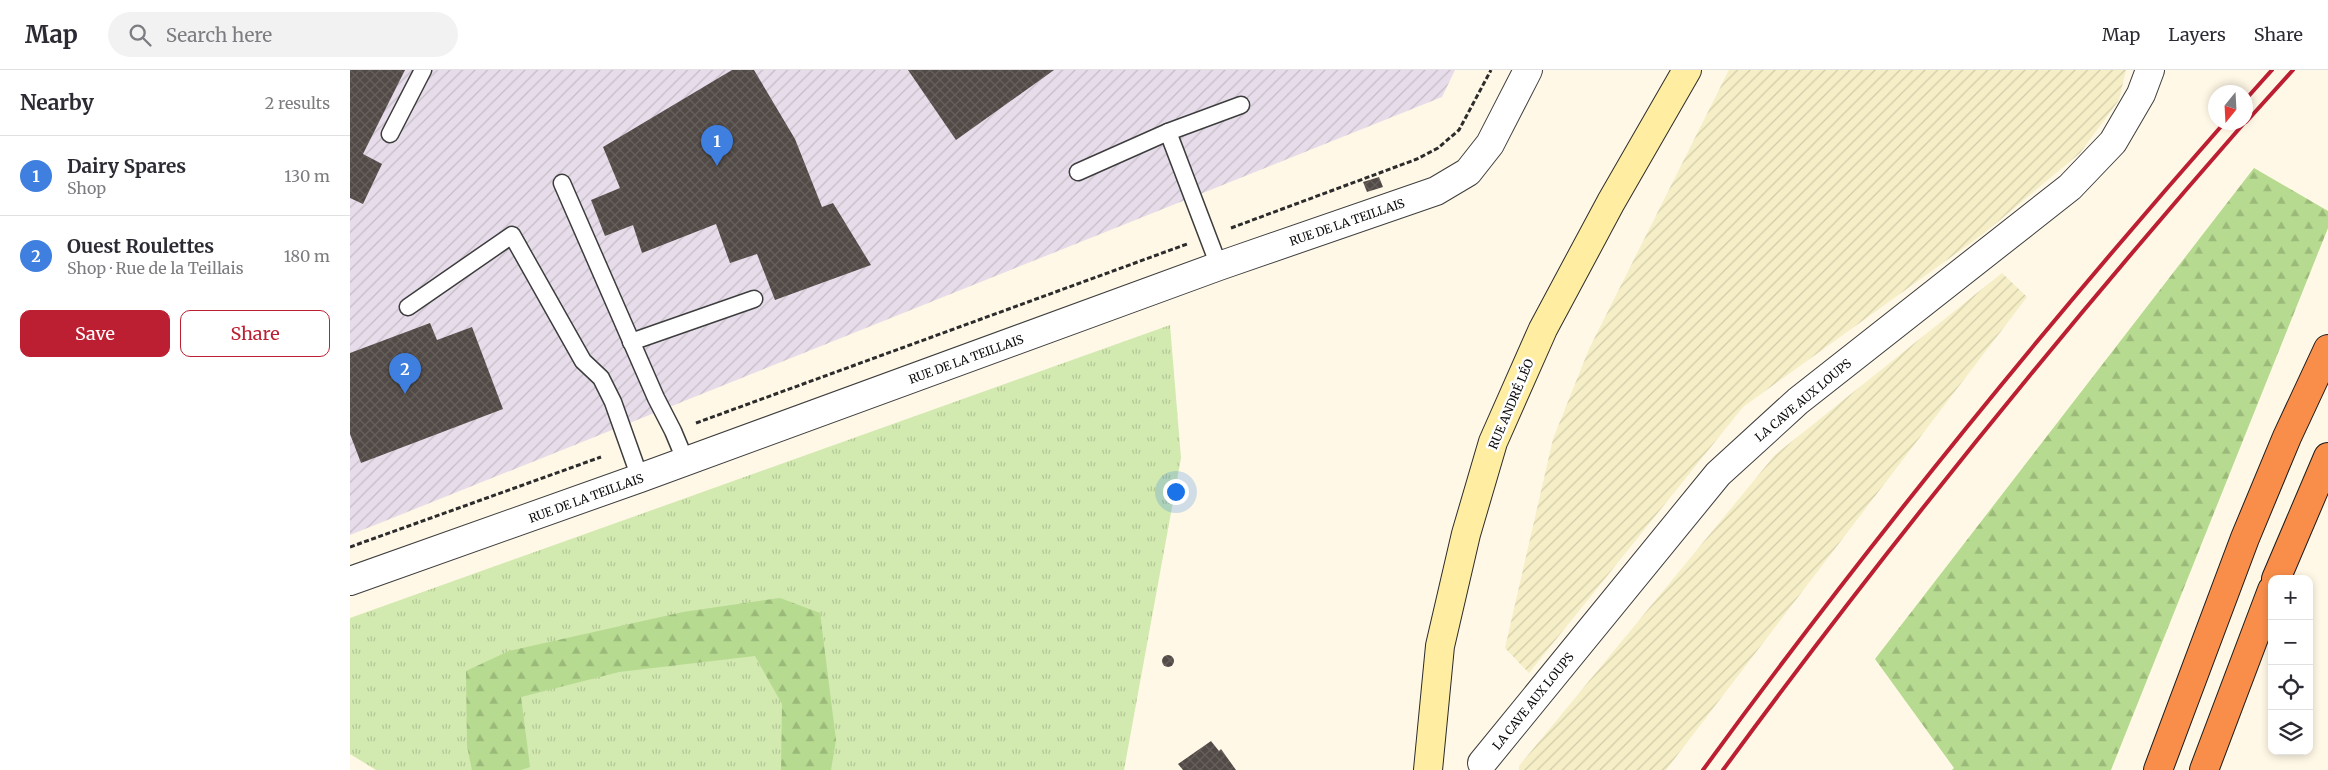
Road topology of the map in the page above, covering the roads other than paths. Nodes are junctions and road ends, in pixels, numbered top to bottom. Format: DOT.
graph roads {
  1 [pos="423,70"];
  2 [pos="1528,70"];
  3 [pos="1687,70"];
  4 [pos="2150,70"];
  5 [pos="1241,105"];
  6 [pos="1168,132"];
  7 [pos="390,134"];
  8 [pos="1078,172"];
  9 [pos="562,183"];
  10 [pos="1219,266"];
  11 [pos="754,299"];
  12 [pos="408,307"];
  13 [pos="631,342"];
  14 [pos="2328,349"];
  15 [pos="2328,458"];
  16 [pos="686,462"];
  17 [pos="640,478"];
  18 [pos="2278,575"];
  19 [pos="350,581"];
  20 [pos="2268,601"];
  21 [pos="1482,763"];
  22 [pos="1428,770"];
  23 [pos="2158,770"];
  24 [pos="2204,770"];
  1 -- 7 [label="lane"];
  2 -- 10 [label="street, RUE DE LA TEILLAIS"];
  3 -- 22 [label="street, RUE ANDRÉ LÉO"];
  4 -- 21 [label="street, LA CAVE AUX LOUPS"];
  5 -- 6 [label="lane"];
  6 -- 8 [label="lane"];
  6 -- 10 [label="lane"];
  9 -- 13 [label="lane"];
  10 -- 16 [label="street, RUE DE LA TEILLAIS"];
  11 -- 13 [label="lane"];
  12 -- 17 [label="lane"];
  13 -- 16 [label="lane"];
  14 -- 23 [label="highway"];
  15 -- 18 [label="highway"];
  16 -- 17 [label="street, RUE DE LA TEILLAIS"];
  17 -- 19 [label="street, RUE DE LA TEILLAIS"];
  20 -- 24 [label="highway"];
}
